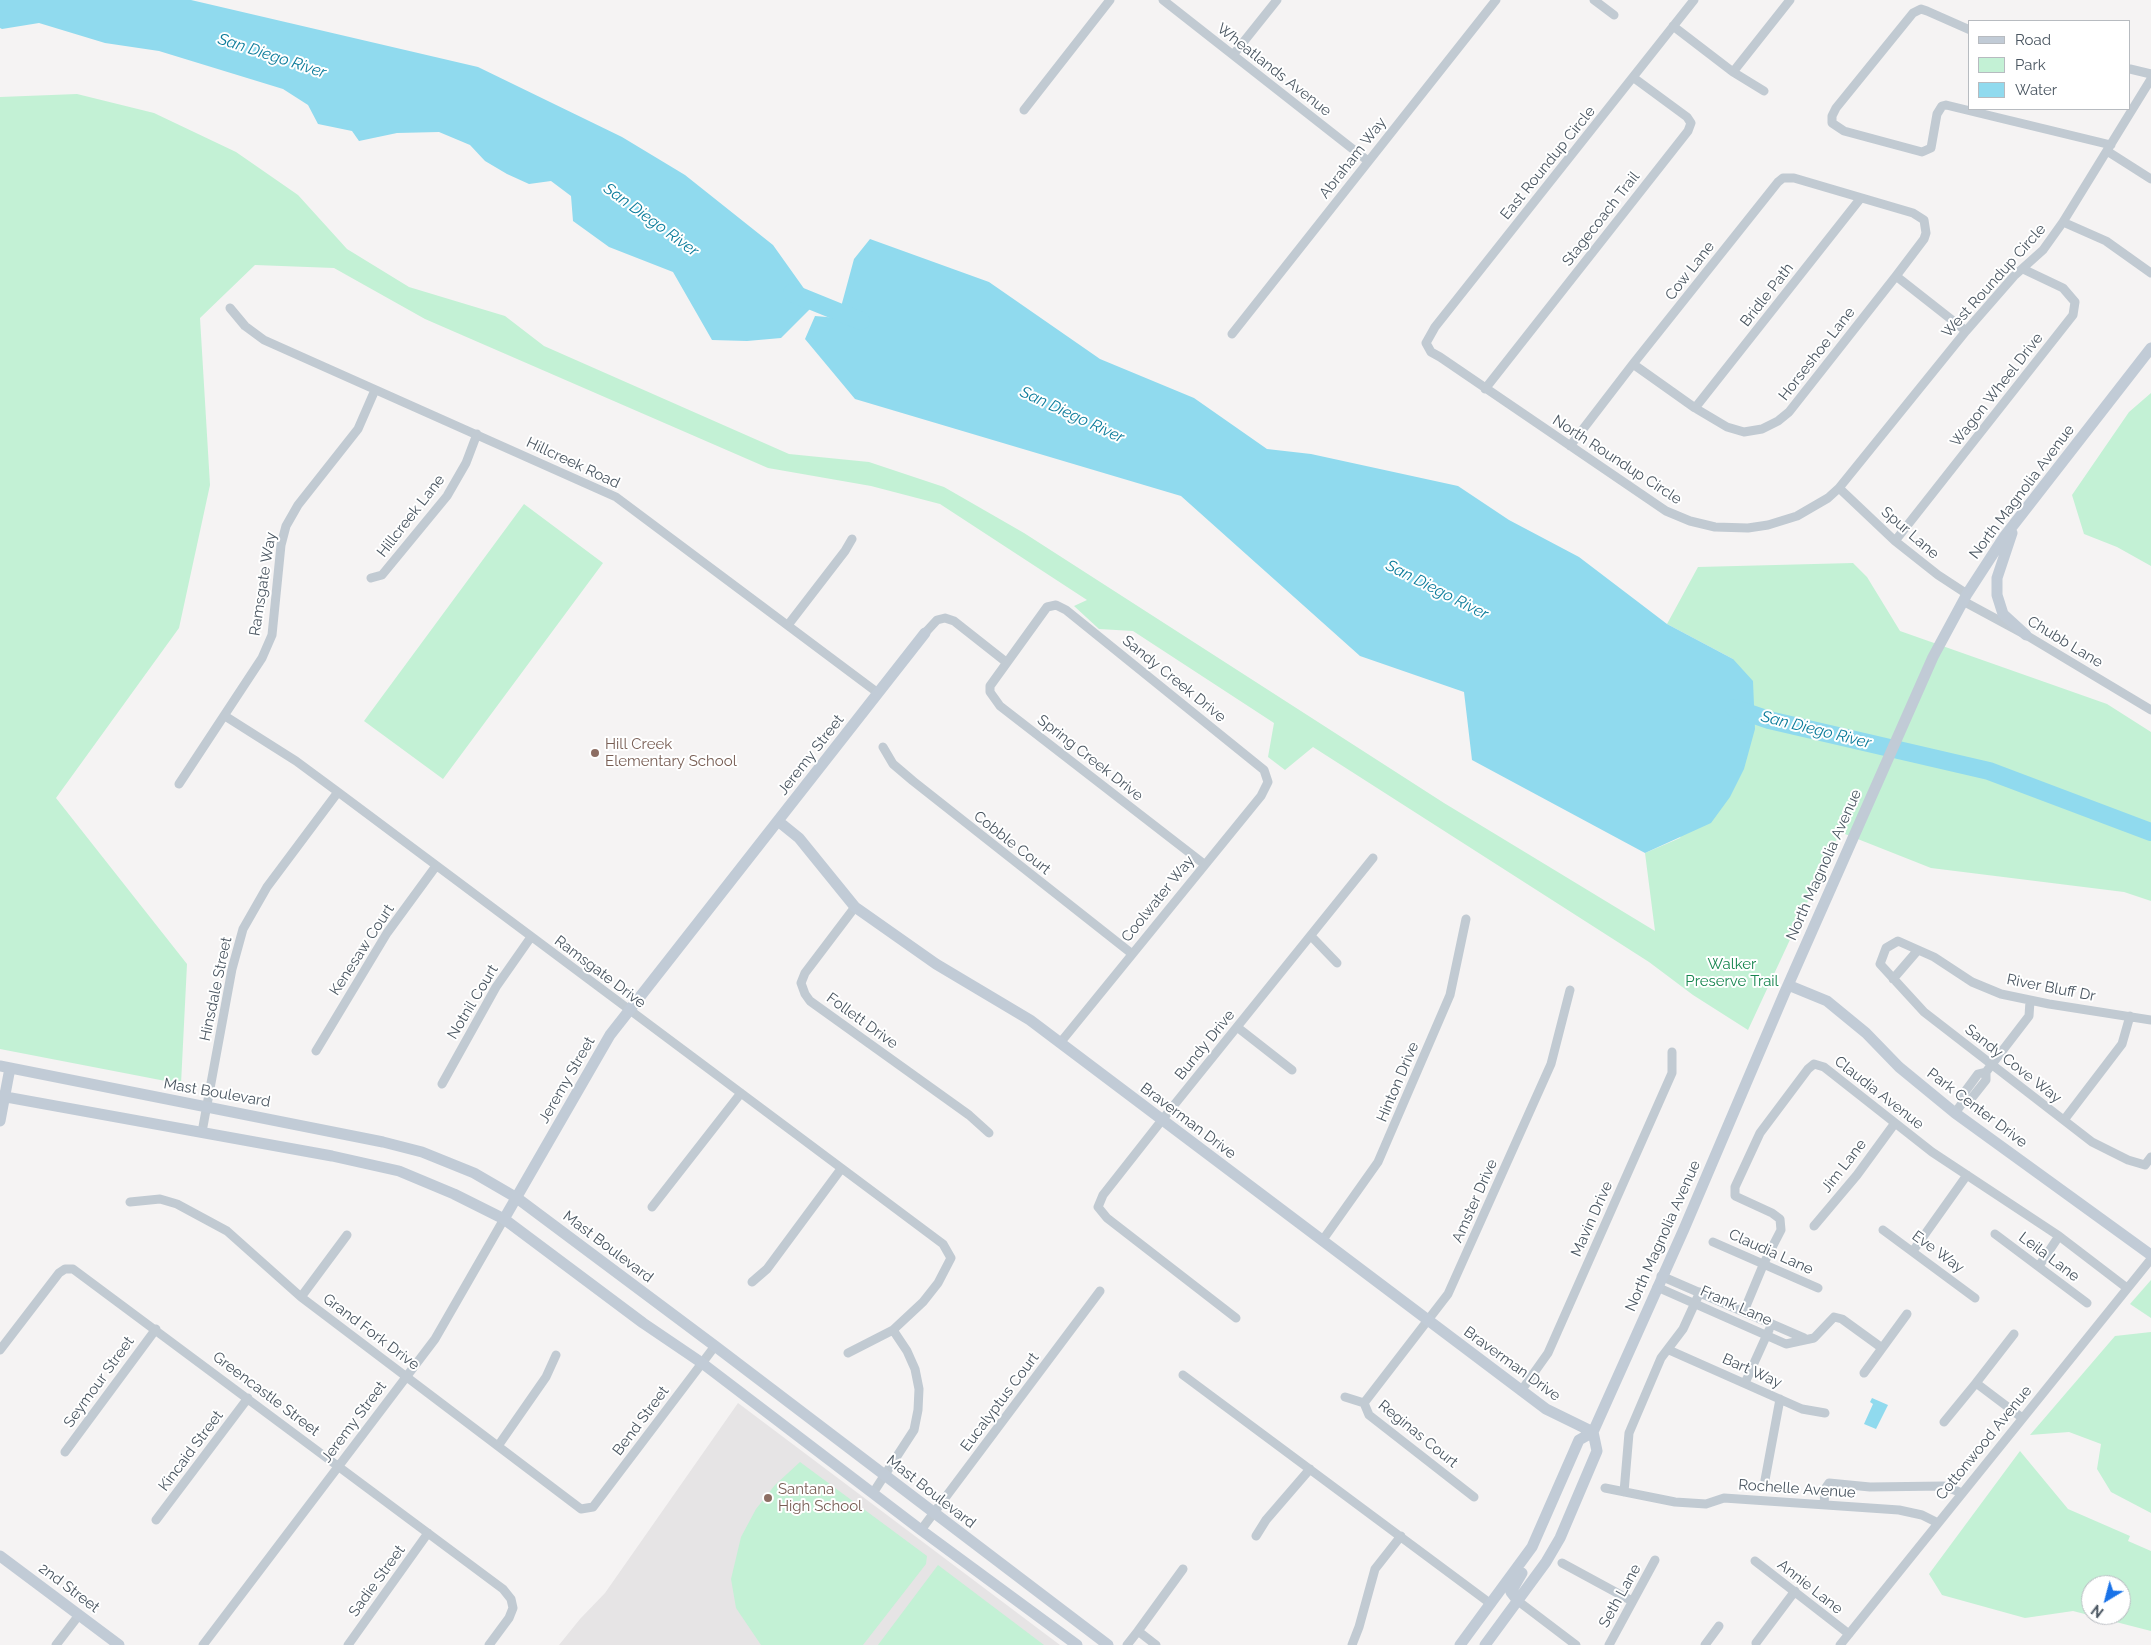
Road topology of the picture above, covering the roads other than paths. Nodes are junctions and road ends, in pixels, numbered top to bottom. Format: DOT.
graph roads {
  1 [pos="1110,0"];
  2 [pos="1163,0"];
  3 [pos="1277,0"];
  4 [pos="1496,0"];
  5 [pos="1594,0"];
  6 [pos="1694,0"];
  7 [pos="1790,0"];
  8 [pos="1614,15"];
  9 [pos="1673,26"];
  10 [pos="1968,29"];
  11 [pos="1233,55"];
  12 [pos="2131,68"];
  13 [pos="1733,72"];
  14 [pos="2151,74"];
  15 [pos="1634,78"];
  16 [pos="2151,79"];
  17 [pos="1764,91"];
  18 [pos="1024,110"];
  19 [pos="2109,148"];
  20 [pos="1368,161"];
  21 [pos="2151,180"];
  22 [pos="1860,199"];
  23 [pos="2063,222"];
  24 [pos="2023,269"];
  25 [pos="2151,273"];
  26 [pos="1896,276"];
  27 [pos="230,308"];
  28 [pos="1966,331"];
  29 [pos="1232,334"];
  30 [pos="1426,343"];
  31 [pos="2151,348"];
  32 [pos="1632,364"];
  33 [pos="1485,389"];
  34 [pos="375,390"];
  35 [pos="1695,408"];
  36 [pos="477,434"];
  37 [pos="1570,446"];
  38 [pos="1839,488"];
  39 [pos="2017,520"];
  40 [pos="852,539"];
  41 [pos="1895,541"];
  42 [pos="371,578"];
  43 [pos="1965,598"];
  44 [pos="788,625"];
  45 [pos="925,633"];
  46 [pos="2026,635"];
  47 [pos="1006,662"];
  48 [pos="878,693"];
  49 [pos="2151,710"];
  50 [pos="225,716"];
  51 [pos="883,747"];
  52 [pos="1264,770"];
  53 [pos="179,784"];
  54 [pos="338,792"];
  55 [pos="778,821"];
  56 [pos="1373,858"];
  57 [pos="1204,864"];
  58 [pos="436,866"];
  59 [pos="855,907"];
  60 [pos="1466,919"];
  61 [pos="1311,936"];
  62 [pos="531,937"];
  63 [pos="1918,950"];
  64 [pos="1132,953"];
  65 [pos="1337,963"];
  66 [pos="1880,964"];
  67 [pos="1893,979"];
  68 [pos="1788,984"];
  69 [pos="1570,990"];
  70 [pos="2030,1001"];
  71 [pos="629,1010"];
  72 [pos="2130,1016"];
  73 [pos="2151,1020"];
  74 [pos="1237,1027"];
  75 [pos="1060,1043"];
  76 [pos="316,1050"];
  77 [pos="1672,1052"];
  78 [pos="5,1067"];
  79 [pos="1989,1068"];
  80 [pos="1292,1070"];
  81 [pos="442,1084"];
  82 [pos="740,1093"];
  83 [pos="2,1096"];
  84 [pos="206,1107"];
  85 [pos="1955,1113"];
  86 [pos="1162,1120"];
  87 [pos="2064,1120"];
  88 [pos="0,1121"];
  89 [pos="1895,1122"];
  90 [pos="202,1132"];
  91 [pos="989,1132"];
  92 [pos="2151,1157"];
  93 [pos="842,1169"];
  94 [pos="1967,1174"];
  95 [pos="516,1198"];
  96 [pos="130,1202"];
  97 [pos="652,1207"];
  98 [pos="504,1219"];
  99 [pos="1814,1226"];
  100 [pos="1883,1230"];
  101 [pos="1995,1234"];
  102 [pos="347,1235"];
  103 [pos="2059,1236"];
  104 [pos="1322,1241"];
  105 [pos="1713,1242"];
  106 [pos="1913,1251"];
  107 [pos="2151,1254"];
  108 [pos="2151,1258"];
  109 [pos="1764,1263"];
  110 [pos="2040,1266"];
  111 [pos="1659,1281"];
  112 [pos="752,1282"];
  113 [pos="1818,1288"];
  114 [pos="2127,1288"];
  115 [pos="1100,1291"];
  116 [pos="1700,1292"];
  117 [pos="301,1297"];
  118 [pos="1975,1298"];
  119 [pos="1695,1303"];
  120 [pos="2087,1303"];
  121 [pos="1744,1311"];
  122 [pos="1907,1314"];
  123 [pos="1236,1318"];
  124 [pos="1427,1321"];
  125 [pos="1772,1323"];
  126 [pos="156,1329"];
  127 [pos="893,1330"];
  128 [pos="1767,1334"];
  129 [pos="2014,1334"];
  130 [pos="1804,1338"];
  131 [pos="715,1346"];
  132 [pos="1882,1348"];
  133 [pos="0,1350"];
  134 [pos="1669,1350"];
  135 [pos="848,1353"];
  136 [pos="556,1355"];
  137 [pos="702,1363"];
  138 [pos="1184,1374"];
  139 [pos="1864,1374"];
  140 [pos="407,1377"];
  141 [pos="1745,1383"];
  142 [pos="1976,1383"];
  143 [pos="1521,1391"];
  144 [pos="1345,1397"];
  145 [pos="248,1398"];
  146 [pos="1780,1399"];
  147 [pos="1364,1403"];
  148 [pos="1825,1414"];
  149 [pos="2021,1417"];
  150 [pos="1944,1422"];
  151 [pos="1593,1432"];
  152 [pos="498,1446"];
  153 [pos="65,1452"];
  154 [pos="339,1465"];
  155 [pos="1310,1469"];
  156 [pos="884,1474"];
  157 [pos="1765,1480"];
  158 [pos="1605,1488"];
  159 [pos="1624,1492"];
  160 [pos="872,1493"];
  161 [pos="1962,1493"];
  162 [pos="1474,1497"];
  163 [pos="1824,1505"];
  164 [pos="587,1508"];
  165 [pos="934,1514"];
  166 [pos="156,1520"];
  167 [pos="1938,1522"];
  168 [pos="921,1530"];
  169 [pos="428,1533"];
  170 [pos="1539,1535"];
  171 [pos="1256,1536"];
  172 [pos="1401,1536"];
  173 [pos="0,1556"];
  174 [pos="1655,1560"];
  175 [pos="1755,1561"];
  176 [pos="1562,1563"];
  177 [pos="1183,1569"];
  178 [pos="1794,1591"];
  179 [pos="1518,1601"];
  180 [pos="1632,1601"];
  181 [pos="1491,1604"];
  182 [pos="79,1615"];
  183 [pos="1719,1626"];
  184 [pos="1138,1631"];
  185 [pos="1849,1634"];
  186 [pos="1756,1643"];
  187 [pos="56,1645"];
  188 [pos="119,1645"];
  189 [pos="203,1645"];
  190 [pos="348,1645"];
  191 [pos="489,1645"];
  192 [pos="1077,1645"];
  193 [pos="1108,1645"];
  194 [pos="1127,1645"];
  195 [pos="1156,1645"];
  196 [pos="1352,1645"];
  197 [pos="1460,1645"];
  198 [pos="1485,1645"];
  199 [pos="1576,1645"];
  200 [pos="1609,1645"];
  201 [pos="1705,1645"];
  202 [pos="1840,1645"];
  1 -- 18 [label="street"];
  2 -- 11 [label="street, Wheatlands Avenue"];
  3 -- 11 [label="street"];
  4 -- 20 [label="street, Abraham Way"];
  5 -- 8 [label="street"];
  6 -- 9 [label="street, East Roundup Circle"];
  7 -- 13 [label="street"];
  9 -- 13 [label="street"];
  9 -- 15 [label="street, East Roundup Circle"];
  10 -- 19 [label="street"];
  11 -- 20 [label="street, Wheatlands Avenue"];
  12 -- 14 [label="street"];
  13 -- 17 [label="street"];
  15 -- 30 [label="street, East Roundup Circle"];
  15 -- 33 [label="street, Stagecoach Trail"];
  16 -- 19 [label="street, West Roundup Circle"];
  19 -- 21 [label="street"];
  19 -- 23 [label="street, West Roundup Circle"];
  20 -- 29 [label="street, Abraham Way"];
  22 -- 26 [label="street, Horseshoe Lane"];
  22 -- 32 [label="street, Cow Lane"];
  22 -- 35 [label="street, Bridle Path"];
  23 -- 24 [label="street, West Roundup Circle"];
  23 -- 25 [label="street"];
  24 -- 28 [label="street, West Roundup Circle"];
  24 -- 41 [label="street, Wagon Wheel Drive"];
  26 -- 28 [label="street"];
  26 -- 35 [label="street, Horseshoe Lane"];
  27 -- 34 [label="street, Hillcreek Road"];
  28 -- 38 [label="street, West Roundup Circle"];
  30 -- 33 [label="street, North Roundup Circle"];
  31 -- 39 [label="street, North Magnolia Avenue"];
  32 -- 35 [label="street, Horseshoe Lane"];
  32 -- 37 [label="street, Cow Lane"];
  33 -- 37 [label="street, North Roundup Circle"];
  34 -- 36 [label="street, Hillcreek Road"];
  34 -- 50 [label="street, Ramsgate Way"];
  36 -- 42 [label="street, Hillcreek Lane"];
  36 -- 44 [label="street, Hillcreek Road"];
  37 -- 38 [label="street, North Roundup Circle"];
  38 -- 41 [label="street, Spur Lane"];
  39 -- 43 [label="street, North Magnolia Avenue"];
  39 -- 46 [label="street"];
  40 -- 44 [label="street"];
  41 -- 43 [label="street, Spur Lane"];
  43 -- 46 [label="street, Chubb Lane"];
  43 -- 68 [label="street, North Magnolia Avenue"];
  44 -- 48 [label="street, Hillcreek Road"];
  45 -- 47 [label="street, Jeremy Street"];
  45 -- 48 [label="street, Jeremy Street"];
  46 -- 49 [label="street, Chubb Lane"];
  47 -- 52 [label="street, Sandy Creek Drive"];
  47 -- 57 [label="street, Spring Creek Drive"];
  48 -- 55 [label="street, Jeremy Street"];
  50 -- 53 [label="street, Ramsgate Way"];
  50 -- 54 [label="street, Ramsgate Drive"];
  51 -- 64 [label="street, Cobble Court"];
  52 -- 57 [label="street, Coolwater Way"];
  54 -- 58 [label="street, Ramsgate Drive"];
  54 -- 84 [label="street, Hinsdale Street"];
  55 -- 59 [label="street, Braverman Drive"];
  55 -- 71 [label="street, Jeremy Street"];
  56 -- 61 [label="street, Bundy Drive"];
  57 -- 64 [label="street, Coolwater Way"];
  58 -- 62 [label="street, Ramsgate Drive"];
  58 -- 76 [label="street, Kenesaw Court"];
  59 -- 75 [label="street, Braverman Drive"];
  59 -- 91 [label="street, Follett Drive"];
  60 -- 104 [label="street, Hinton Drive"];
  61 -- 65 [label="street"];
  61 -- 74 [label="street, Bundy Drive"];
  62 -- 71 [label="street, Ramsgate Drive"];
  62 -- 81 [label="street, Notnil Court"];
  63 -- 66 [label="street, River Bluff Dr"];
  63 -- 67 [label="street"];
  63 -- 70 [label="street, River Bluff Dr"];
  64 -- 75 [label="street, Coolwater Way"];
  66 -- 67 [label="street, Sandy Cove Way"];
  67 -- 79 [label="street, Sandy Cove Way"];
  68 -- 85 [label="street, Park Center Drive"];
  68 -- 111 [label="street, North Magnolia Avenue"];
  69 -- 124 [label="street, Amster Drive"];
  70 -- 72 [label="street, River Bluff Dr"];
  70 -- 79 [label="street"];
  71 -- 82 [label="street, Ramsgate Drive"];
  71 -- 95 [label="street, Jeremy Street"];
  72 -- 73 [label="street, River Bluff Dr"];
  72 -- 87 [label="street"];
  74 -- 80 [label="street"];
  74 -- 86 [label="street, Bundy Drive"];
  75 -- 86 [label="street, Braverman Drive"];
  77 -- 143 [label="street, Mavin Drive"];
  78 -- 83 [label="street"];
  78 -- 84 [label="street, Mast Boulevard"];
  79 -- 85 [label="street"];
  79 -- 87 [label="street, Sandy Cove Way"];
  82 -- 93 [label="street, Ramsgate Drive"];
  82 -- 97 [label="street"];
  83 -- 88 [label="street"];
  83 -- 90 [label="street"];
  84 -- 90 [label="street, Hinsdale Street"];
  84 -- 95 [label="street, Mast Boulevard"];
  85 -- 107 [label="street, Park Center Drive"];
  86 -- 104 [label="street, Braverman Drive"];
  86 -- 123 [label="street, Bundy Drive"];
  87 -- 92 [label="street, Sandy Cove Way"];
  89 -- 94 [label="street, Claudia Avenue"];
  89 -- 99 [label="street, Jim Lane"];
  89 -- 109 [label="street, Claudia Avenue"];
  90 -- 98 [label="street"];
  93 -- 112 [label="street"];
  93 -- 127 [label="street, Ramsgate Drive"];
  94 -- 103 [label="street, Claudia Avenue"];
  94 -- 106 [label="street"];
  95 -- 98 [label="street, Jeremy Street"];
  95 -- 131 [label="street, Mast Boulevard"];
  96 -- 117 [label="street, Grand Fork Drive"];
  98 -- 137 [label="street"];
  98 -- 140 [label="street, Jeremy Street"];
  100 -- 106 [label="street, Eve Way"];
  101 -- 110 [label="street, Leila Lane"];
  102 -- 117 [label="street"];
  103 -- 110 [label="street"];
  103 -- 114 [label="street, Claudia Avenue"];
  104 -- 124 [label="street, Braverman Drive"];
  105 -- 109 [label="street, Claudia Lane"];
  106 -- 118 [label="street, Eve Way"];
  108 -- 114 [label="street, Cottonwood Avenue"];
  109 -- 113 [label="street, Claudia Lane"];
  109 -- 121 [label="street, Claudia Avenue"];
  110 -- 120 [label="street, Leila Lane"];
  111 -- 116 [label="street, Frank Lane"];
  111 -- 119 [label="street, Frank Lane"];
  111 -- 151 [label="street, North Magnolia Avenue"];
  114 -- 149 [label="street, Cottonwood Avenue"];
  115 -- 165 [label="street, Eucalyptus Court"];
  116 -- 119 [label="street"];
  116 -- 121 [label="street, Frank Lane"];
  117 -- 140 [label="street, Grand Fork Drive"];
  119 -- 128 [label="street, Frank Lane"];
  119 -- 134 [label="street"];
  121 -- 125 [label="street, Frank Lane"];
  122 -- 132 [label="street"];
  124 -- 143 [label="street, Braverman Drive"];
  124 -- 147 [label="street, Amster Drive"];
  125 -- 128 [label="street"];
  125 -- 130 [label="street, Frank Lane"];
  126 -- 133 [label="street, Greencastle Street"];
  126 -- 145 [label="street, Greencastle Street"];
  126 -- 153 [label="street, Seymour Street"];
  127 -- 135 [label="street"];
  127 -- 156 [label="street"];
  128 -- 130 [label="street, Frank Lane"];
  128 -- 141 [label="street"];
  129 -- 142 [label="street"];
  130 -- 132 [label="street, Frank Lane"];
  131 -- 137 [label="street, Bend Street"];
  131 -- 156 [label="street, Mast Boulevard"];
  132 -- 139 [label="street"];
  134 -- 141 [label="street, Bart Way"];
  134 -- 159 [label="street"];
  136 -- 152 [label="street"];
  137 -- 160 [label="street"];
  137 -- 164 [label="street, Bend Street"];
  138 -- 155 [label="street"];
  140 -- 152 [label="street, Grand Fork Drive"];
  140 -- 154 [label="street, Jeremy Street"];
  141 -- 146 [label="street, Bart Way"];
  142 -- 149 [label="street"];
  142 -- 150 [label="street"];
  143 -- 151 [label="street, Braverman Drive"];
  144 -- 147 [label="street, Reginas Court"];
  145 -- 154 [label="street, Greencastle Street"];
  145 -- 166 [label="street, Kincaid Street"];
  146 -- 148 [label="street, Bart Way"];
  146 -- 157 [label="street"];
  147 -- 162 [label="street, Reginas Court"];
  149 -- 161 [label="street, Cottonwood Avenue"];
  151 -- 170 [label="street, North Magnolia Avenue"];
  151 -- 179 [label="street, North Magnolia Avenue"];
  152 -- 164 [label="street, Grand Fork Drive"];
  154 -- 169 [label="street, Greencastle Street"];
  154 -- 189 [label="street, Jeremy Street"];
  155 -- 171 [label="street"];
  155 -- 172 [label="street"];
  156 -- 160 [label="street"];
  156 -- 165 [label="street, Mast Boulevard"];
  158 -- 159 [label="street, Rochelle Avenue"];
  159 -- 163 [label="street, Rochelle Avenue"];
  160 -- 168 [label="street"];
  161 -- 163 [label="street"];
  161 -- 167 [label="street, Cottonwood Avenue"];
  163 -- 167 [label="street, Rochelle Avenue"];
  165 -- 168 [label="street, Eucalyptus Court"];
  165 -- 193 [label="street, Mast Boulevard"];
  167 -- 185 [label="street, Cottonwood Avenue"];
  168 -- 192 [label="street"];
  169 -- 190 [label="street, Sadie Street"];
  169 -- 191 [label="street, Greencastle Street"];
  170 -- 179 [label="street"];
  170 -- 181 [label="street, North Magnolia Avenue"];
  172 -- 181 [label="street"];
  172 -- 196 [label="street"];
  173 -- 182 [label="street, 2nd Street"];
  174 -- 180 [label="street, Seth Lane"];
  175 -- 178 [label="street, Annie Lane"];
  176 -- 180 [label="street"];
  177 -- 184 [label="street"];
  178 -- 185 [label="street, Annie Lane"];
  178 -- 186 [label="street"];
  179 -- 198 [label="street, North Magnolia Avenue"];
  179 -- 199 [label="street"];
  180 -- 200 [label="street, Seth Lane"];
  181 -- 197 [label="street, North Magnolia Avenue"];
  182 -- 187 [label="street"];
  182 -- 188 [label="street, 2nd Street"];
  183 -- 201 [label="street"];
  184 -- 194 [label="street"];
  184 -- 195 [label="street"];
  185 -- 202 [label="street, Cottonwood Avenue"];
}
